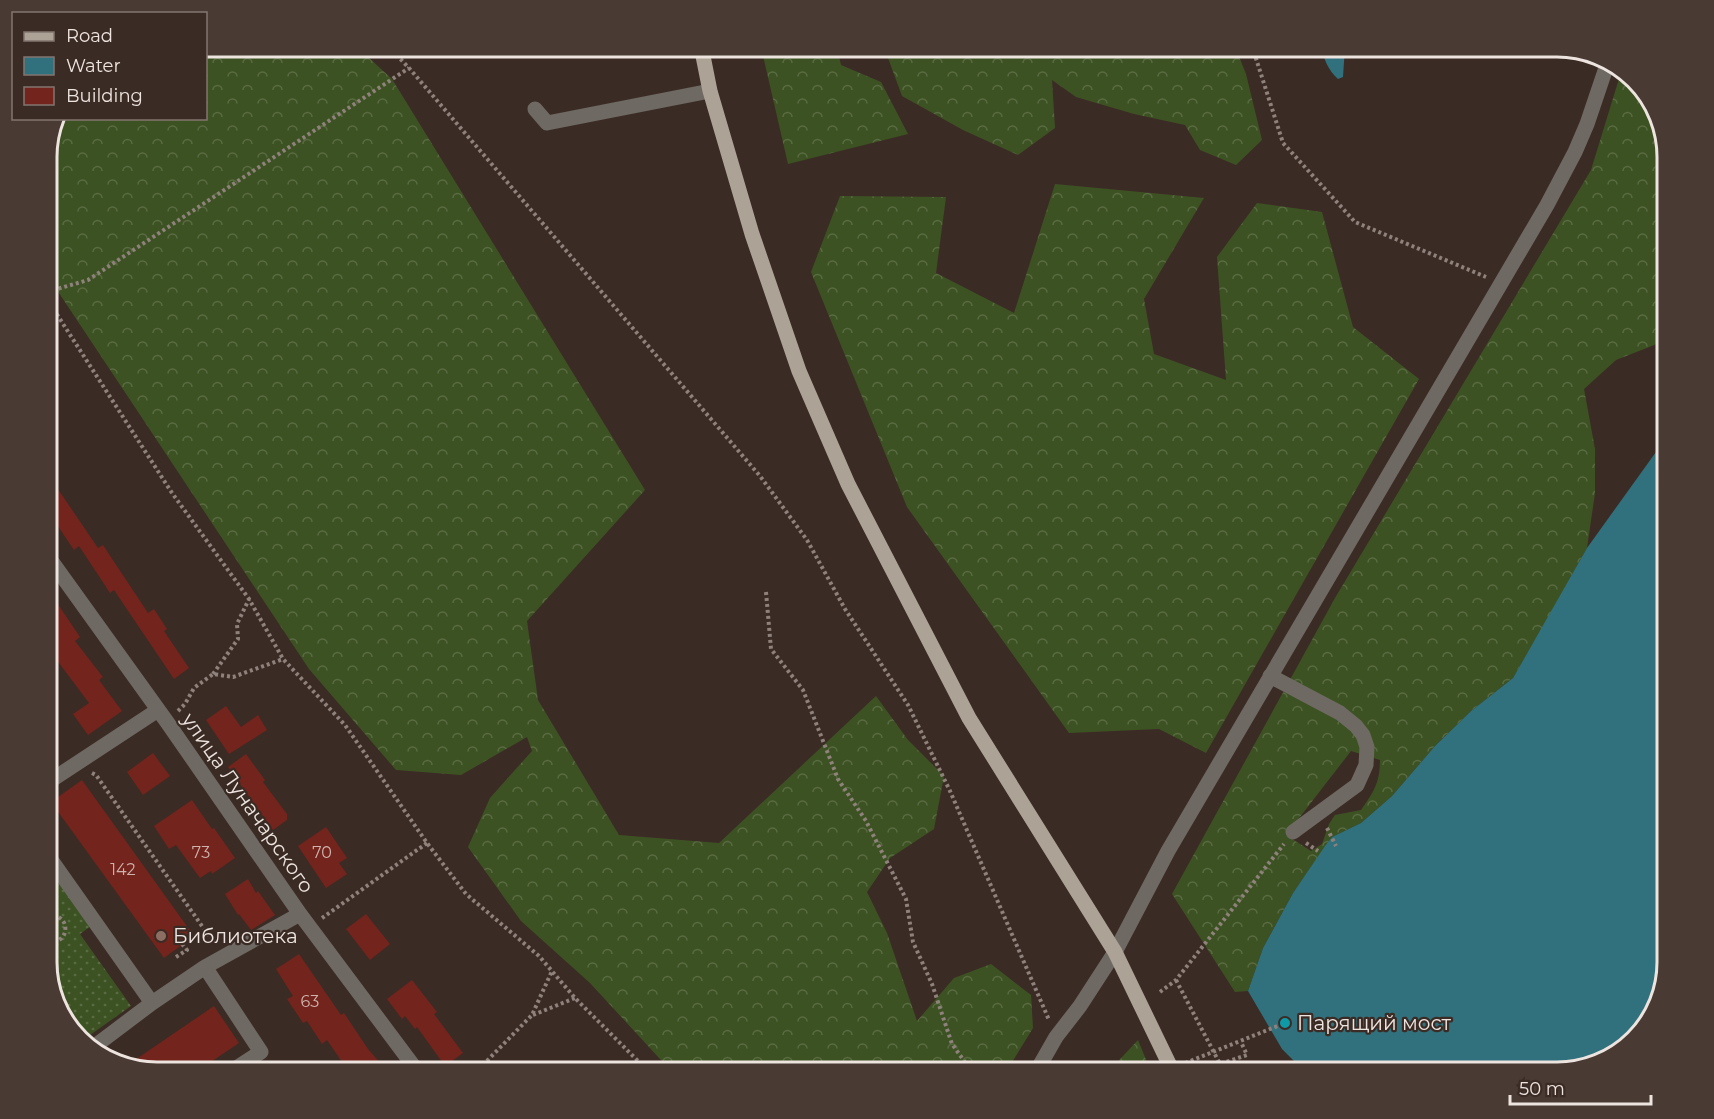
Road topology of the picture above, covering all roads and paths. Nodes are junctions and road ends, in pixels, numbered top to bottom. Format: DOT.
graph roads {
  1 [pos="398,57"];
  2 [pos="703,57"];
  3 [pos="1255,57"];
  4 [pos="409,68"];
  5 [pos="1605,70"];
  6 [pos="710,91"];
  7 [pos="535,109"];
  8 [pos="1500,284"];
  9 [pos="57,289"];
  10 [pos="57,315"];
  11 [pos="57,569"];
  12 [pos="766,592"];
  13 [pos="249,599"];
  14 [pos="283,659"];
  15 [pos="213,674"];
  16 [pos="1270,676"];
  17 [pos="163,716"];
  18 [pos="72,766"];
  19 [pos="57,776"];
  20 [pos="1327,828"];
  21 [pos="1293,832"];
  22 [pos="426,843"];
  23 [pos="1336,846"];
  24 [pos="1318,851"];
  25 [pos="57,868"];
  26 [pos="57,916"];
  27 [pos="305,921"];
  28 [pos="209,936"];
  29 [pos="57,941"];
  30 [pos="182,944"];
  31 [pos="1115,952"];
  32 [pos="176,957"];
  33 [pos="205,967"];
  34 [pos="552,971"];
  35 [pos="1176,980"];
  36 [pos="1160,992"];
  37 [pos="575,998"];
  38 [pos="152,1003"];
  39 [pos="532,1015"];
  40 [pos="1285,1023"];
  41 [pos="1056,1037"];
  42 [pos="1241,1042"];
  43 [pos="100,1043"];
  44 [pos="246,1062"];
  45 [pos="411,1062"];
  46 [pos="486,1062"];
  47 [pos="639,1062"];
  48 [pos="965,1062"];
  49 [pos="1042,1062"];
  50 [pos="1168,1062"];
  51 [pos="1189,1062"];
  52 [pos="1219,1062"];
  53 [pos="1226,1062"];
  1 -- 4 [label="path"];
  2 -- 6 [label="main road"];
  3 -- 8 [label="path"];
  4 -- 9 [label="path"];
  4 -- 41 [label="path"];
  5 -- 8 [label="street"];
  6 -- 7 [label="street"];
  6 -- 31 [label="main road"];
  8 -- 16 [label="street"];
  10 -- 13 [label="path"];
  11 -- 17 [label="street, улица Луначарского"];
  12 -- 48 [label="path"];
  13 -- 14 [label="path"];
  13 -- 15 [label="path"];
  14 -- 15 [label="path"];
  14 -- 22 [label="path"];
  15 -- 17 [label="path"];
  16 -- 21 [label="street"];
  16 -- 31 [label="street"];
  17 -- 18 [label="street"];
  17 -- 27 [label="street, улица Луначарского"];
  18 -- 19 [label="street"];
  18 -- 28 [label="path"];
  20 -- 23 [label="path"];
  21 -- 24 [label="path"];
  21 -- 35 [label="path"];
  22 -- 27 [label="path"];
  22 -- 34 [label="path"];
  25 -- 38 [label="street"];
  26 -- 29 [label="path"];
  27 -- 33 [label="street"];
  27 -- 45 [label="street, улица Луначарского"];
  30 -- 32 [label="path"];
  31 -- 41 [label="street"];
  31 -- 50 [label="main road"];
  33 -- 38 [label="street"];
  33 -- 44 [label="street"];
  34 -- 37 [label="path"];
  34 -- 39 [label="path"];
  35 -- 36 [label="path"];
  35 -- 52 [label="path"];
  37 -- 39 [label="path"];
  37 -- 47 [label="path"];
  38 -- 43 [label="street"];
  39 -- 46 [label="path"];
  40 -- 42 [label="path, bridge"];
  41 -- 49 [label="street"];
  42 -- 51 [label="path, bridge"];
  42 -- 53 [label="path"];
}
